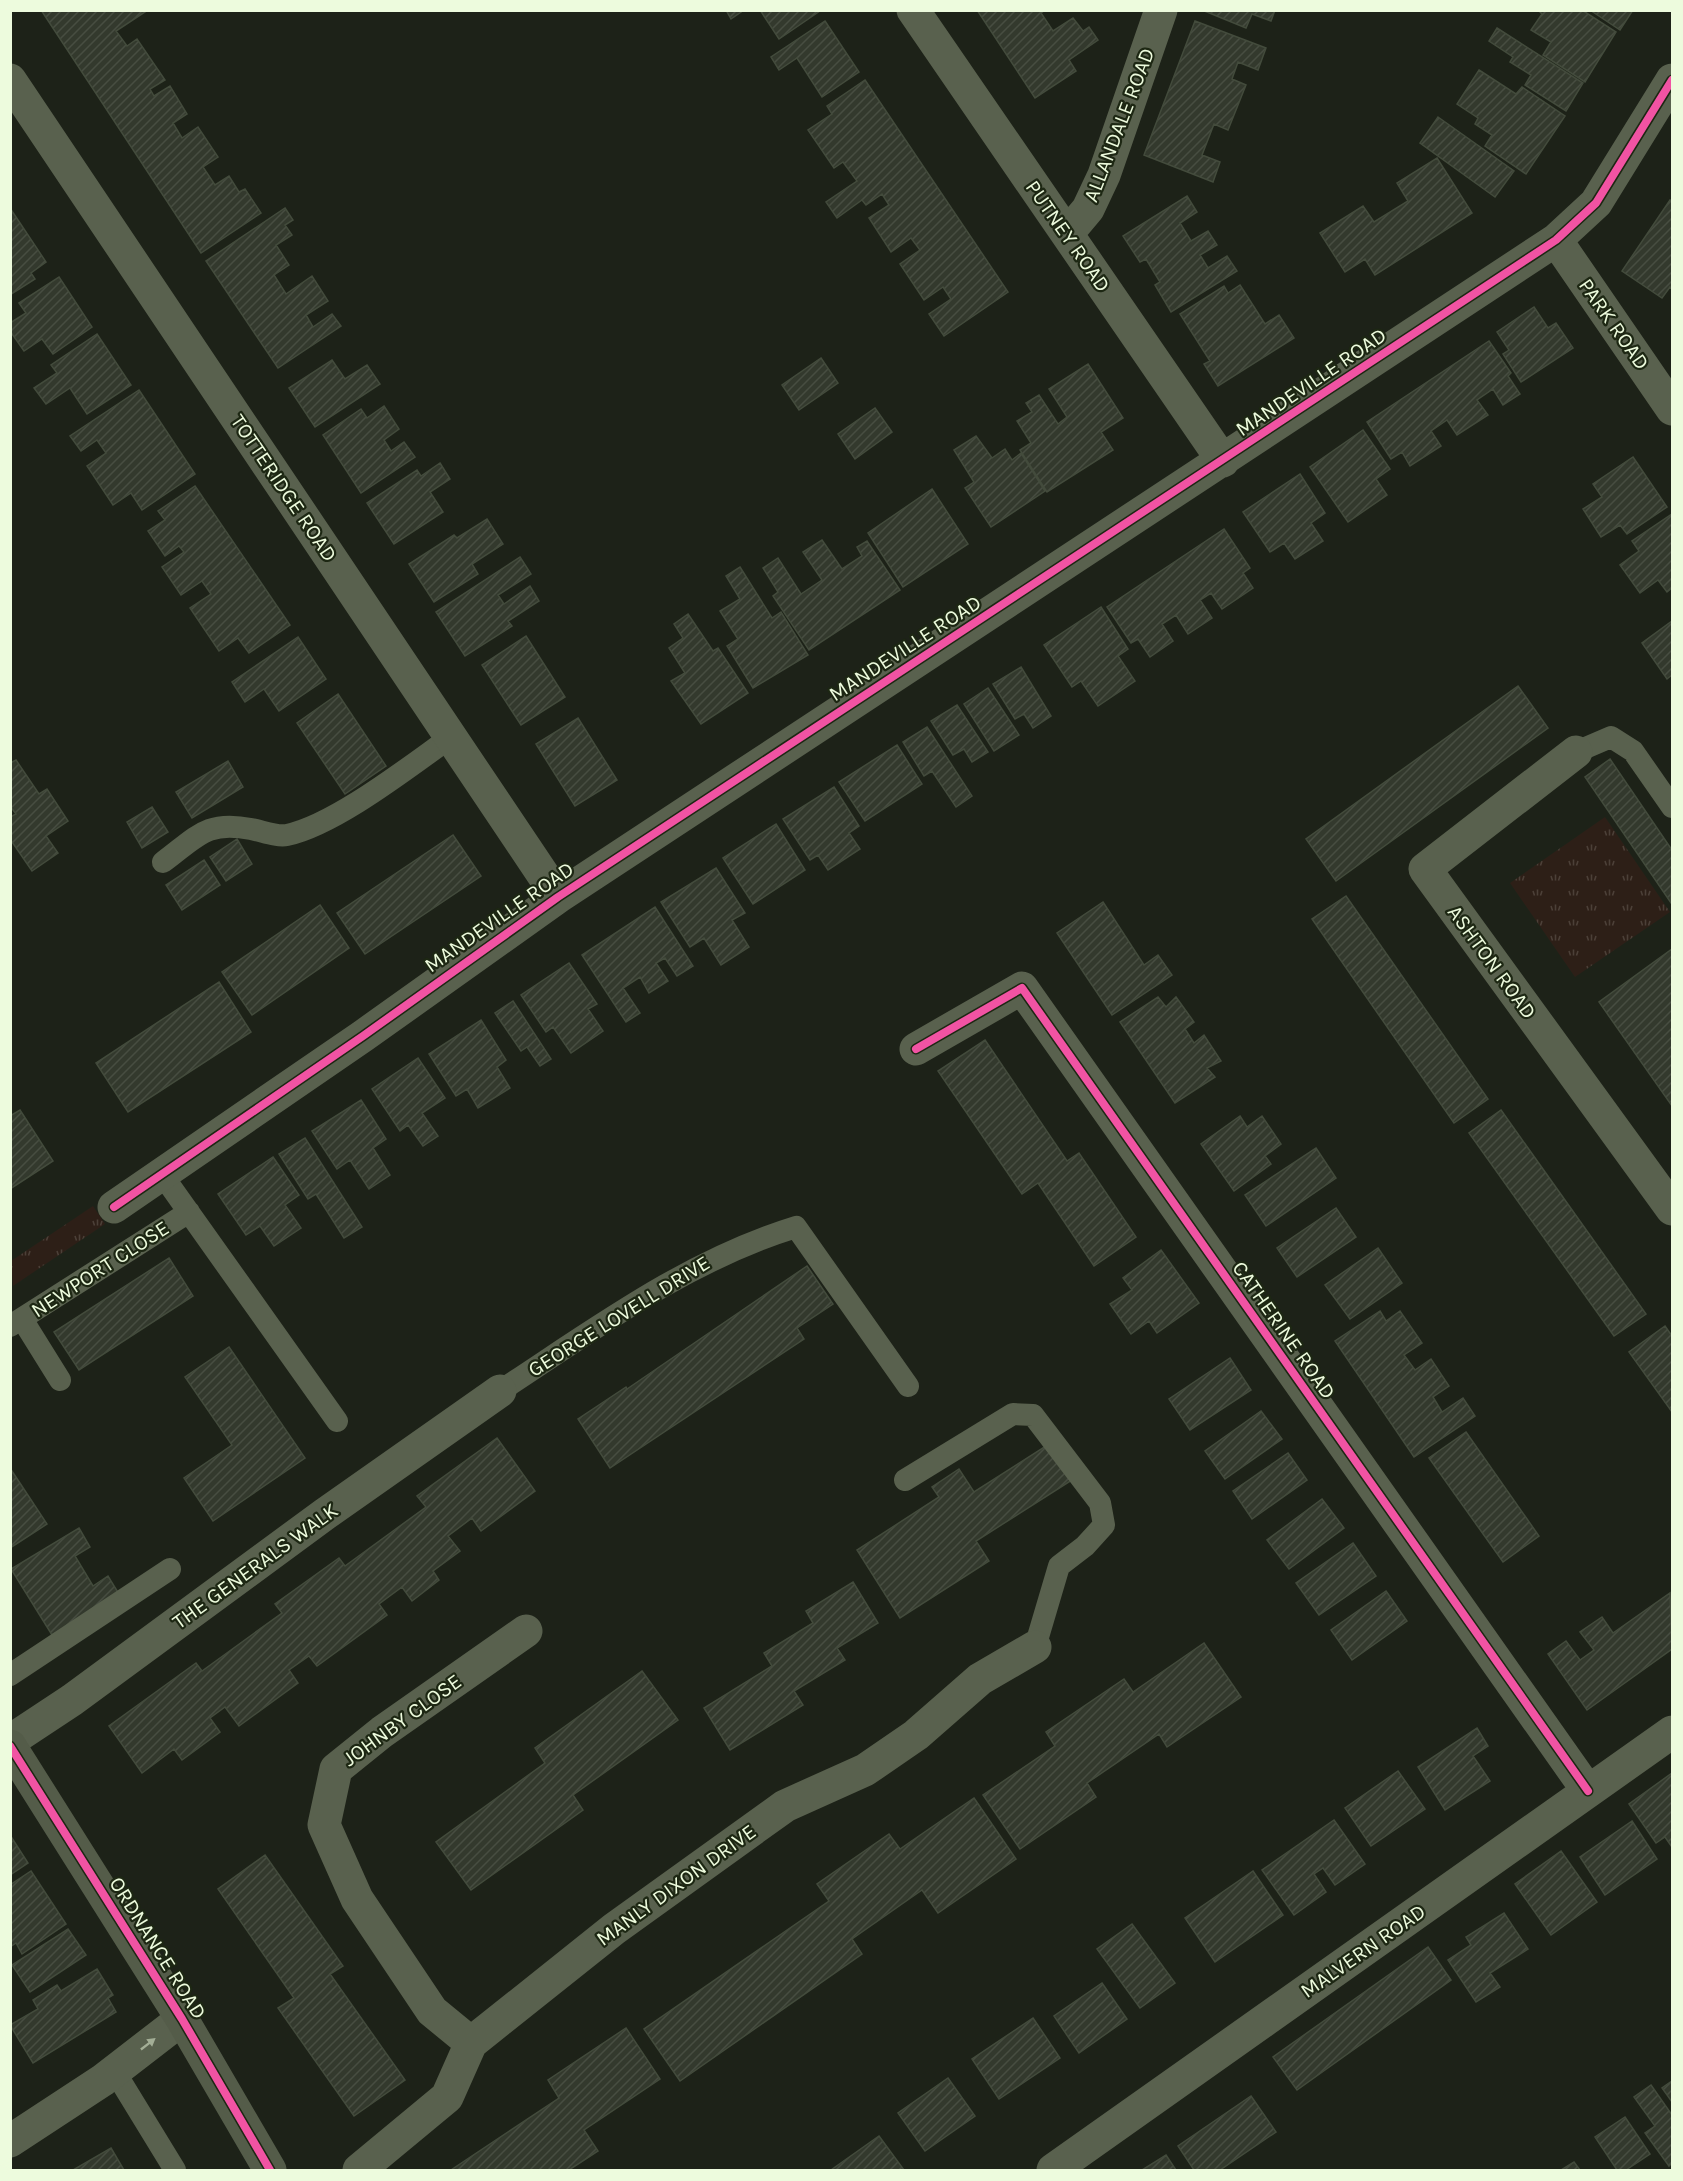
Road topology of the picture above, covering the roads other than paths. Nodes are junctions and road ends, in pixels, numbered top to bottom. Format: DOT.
graph roads {
  1 [pos="913,10"];
  2 [pos="1161,10"];
  3 [pos="10,80"];
  4 [pos="1672,80"];
  5 [pos="1067,234"];
  6 [pos="1556,240"];
  7 [pos="1672,409"];
  8 [pos="1223,461"];
  9 [pos="451,737"];
  10 [pos="1576,752"];
  11 [pos="1672,807"];
  12 [pos="163,862"];
  13 [pos="558,897"];
  14 [pos="916,1049"];
  15 [pos="161,1173"];
  16 [pos="114,1207"];
  17 [pos="1672,1209"];
  18 [pos="189,1212"];
  19 [pos="16,1322"];
  20 [pos="60,1380"];
  21 [pos="908,1386"];
  22 [pos="500,1391"];
  23 [pos="337,1421"];
  24 [pos="905,1480"];
  25 [pos="170,1569"];
  26 [pos="526,1631"];
  27 [pos="1035,1647"];
  28 [pos="10,1675"];
  29 [pos="1672,1732"];
  30 [pos="10,1741"];
  31 [pos="10,1746"];
  32 [pos="1588,1791"];
  33 [pos="182,2019"];
  34 [pos="471,2043"];
  35 [pos="115,2072"];
  36 [pos="10,2141"];
  37 [pos="175,2170"];
  38 [pos="270,2170"];
  39 [pos="359,2170"];
  40 [pos="1053,2170"];
  1 -- 5 [label="street, PUTNEY ROAD"];
  2 -- 5 [label="street, ALLANDALE ROAD"];
  3 -- 9 [label="street, TOTTERIDGE ROAD"];
  4 -- 6 [label="street, MANDEVILLE ROAD"];
  5 -- 8 [label="street, PUTNEY ROAD"];
  6 -- 7 [label="street, PARK ROAD"];
  6 -- 8 [label="street, MANDEVILLE ROAD"];
  8 -- 13 [label="street, MANDEVILLE ROAD"];
  9 -- 12 [label="lane"];
  9 -- 13 [label="street, TOTTERIDGE ROAD"];
  10 -- 11 [label="lane"];
  10 -- 17 [label="street, ASHTON ROAD"];
  13 -- 15 [label="street, MANDEVILLE ROAD"];
  14 -- 32 [label="street, CATHERINE ROAD"];
  15 -- 16 [label="street, MANDEVILLE ROAD"];
  15 -- 18 [label="lane"];
  18 -- 19 [label="lane, NEWPORT CLOSE"];
  18 -- 23 [label="lane"];
  19 -- 20 [label="lane"];
  21 -- 22 [label="lane, GEORGE LOVELL DRIVE"];
  22 -- 30 [label="street, THE GENERALS WALK"];
  24 -- 27 [label="lane"];
  25 -- 28 [label="lane"];
  26 -- 34 [label="street, JOHNBY CLOSE"];
  27 -- 34 [label="street, MANLY DIXON DRIVE"];
  29 -- 32 [label="street, MALVERN ROAD"];
  31 -- 33 [label="street, ORDNANCE ROAD"];
  32 -- 40 [label="street, MALVERN ROAD"];
  35 -- 33 [label="street, one-way"];
  33 -- 38 [label="street, ORDNANCE ROAD"];
  34 -- 39 [label="street, MANLY DIXON DRIVE"];
  35 -- 36 [label="street"];
  35 -- 37 [label="lane"];
}
